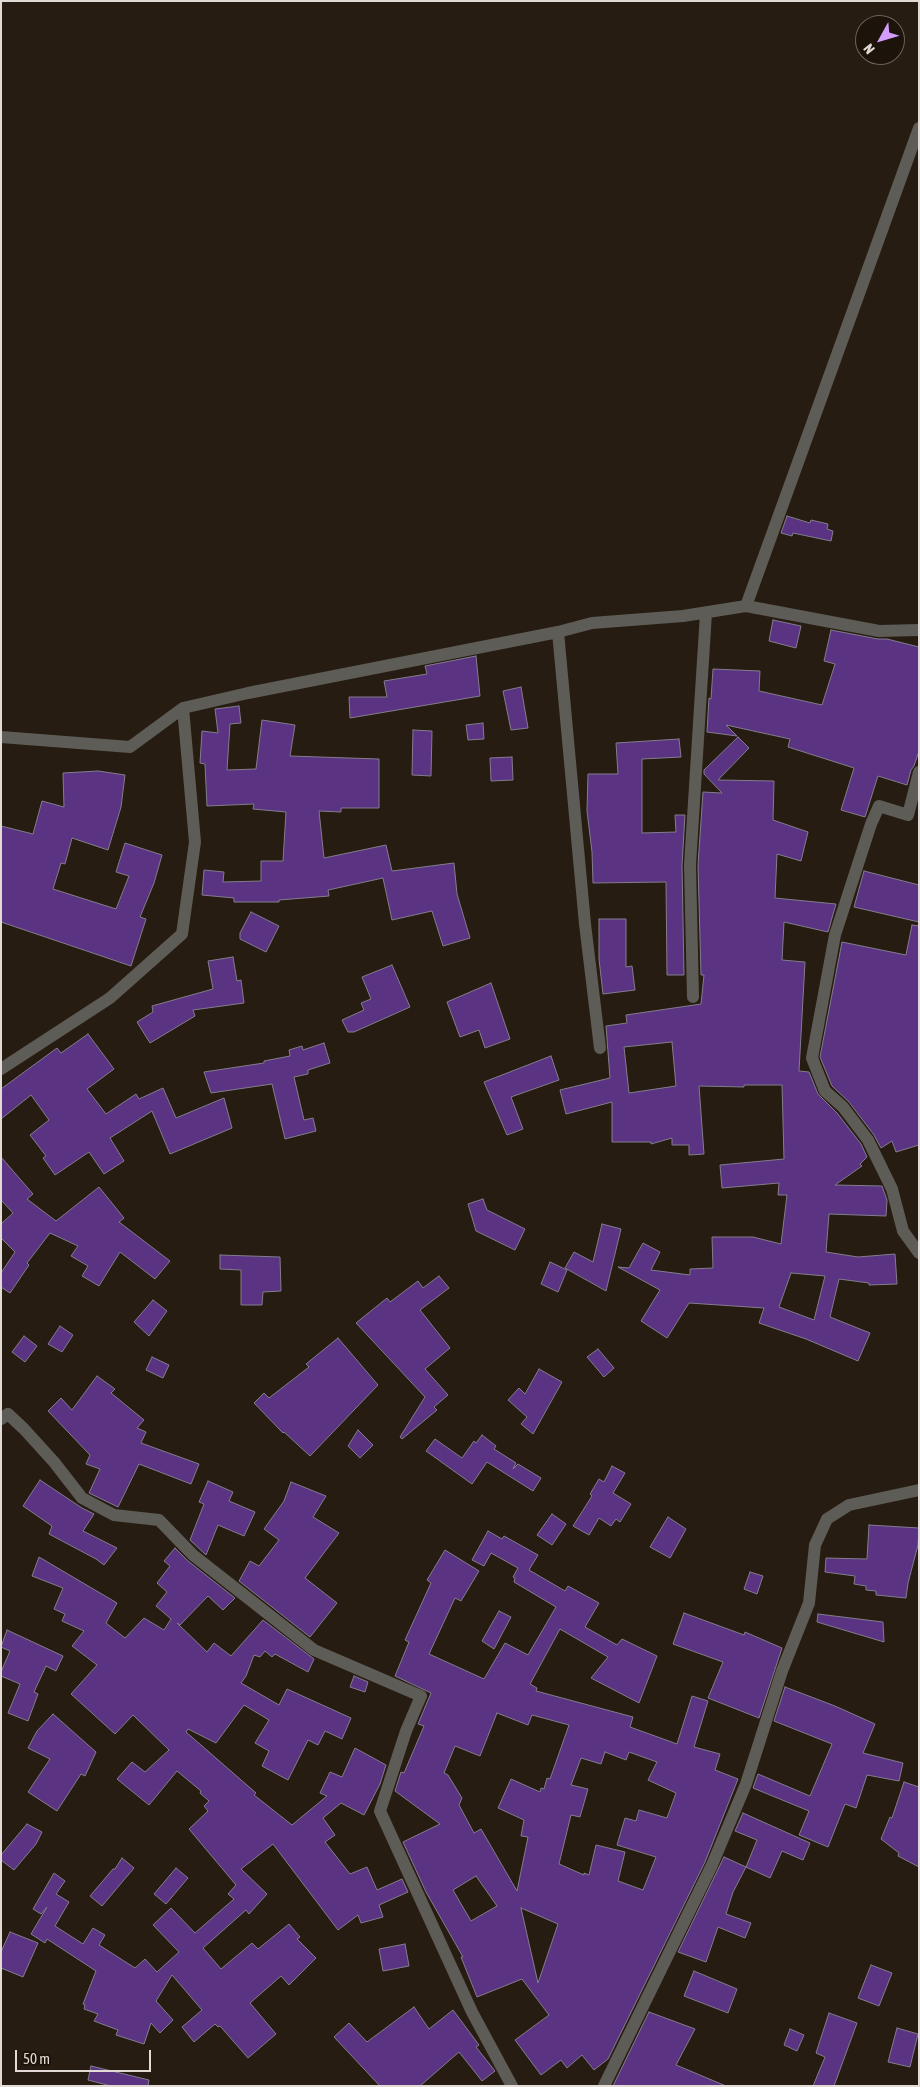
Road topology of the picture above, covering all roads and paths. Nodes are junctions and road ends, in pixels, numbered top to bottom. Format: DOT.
graph roads {
  1 [pos="919,128"];
  2 [pos="746,606"];
  3 [pos="706,613"];
  4 [pos="919,630"];
  5 [pos="558,632"];
  6 [pos="183,708"];
  7 [pos="1,737"];
  8 [pos="919,772"];
  9 [pos="694,997"];
  10 [pos="600,1048"];
  11 [pos="1,1069"];
  12 [pos="919,1253"];
  13 [pos="1,1419"];
  14 [pos="919,1490"];
  15 [pos="512,2086"];
  16 [pos="604,2086"];
  1 -- 2 [label="street"];
  2 -- 3 [label="street"];
  2 -- 4 [label="street"];
  3 -- 5 [label="street"];
  3 -- 9 [label="street"];
  5 -- 6 [label="street"];
  5 -- 10 [label="street"];
  6 -- 7 [label="street"];
  6 -- 11 [label="street"];
  8 -- 12 [label="street"];
  13 -- 15 [label="street"];
  14 -- 16 [label="street"];
}
